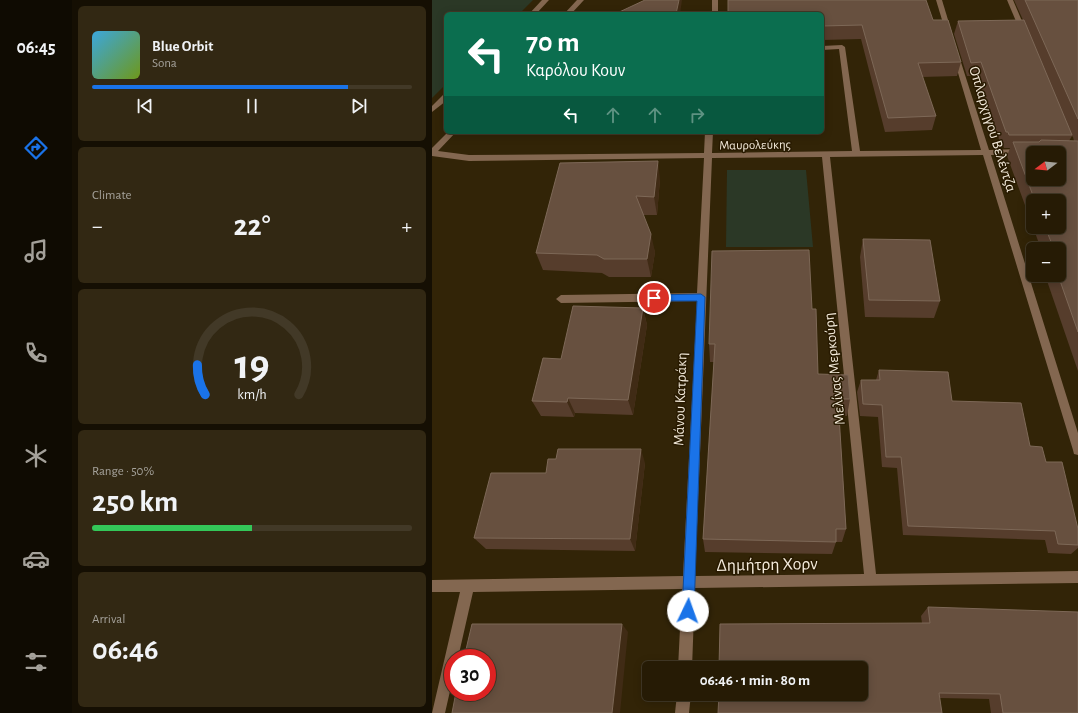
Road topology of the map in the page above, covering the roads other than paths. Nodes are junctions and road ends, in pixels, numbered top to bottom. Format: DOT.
graph roads {
  1 [pos="546,0"];
  2 [pos="581,0"];
  3 [pos="715,0"];
  4 [pos="939,0"];
  5 [pos="1010,0"];
  6 [pos="534,12"];
  7 [pos="569,12"];
  8 [pos="714,12"];
  9 [pos="1028,43"];
  10 [pos="824,48"];
  11 [pos="444,99"];
  12 [pos="432,110"];
  13 [pos="450,134"];
  14 [pos="709,134"];
  15 [pos="432,152"];
  16 [pos="1026,152"];
  17 [pos="986,153"];
  18 [pos="856,154"];
  19 [pos="826,155"];
  20 [pos="708,156"];
  21 [pos="701,297"];
  22 [pos="561,299"];
  23 [pos="1078,450"];
  24 [pos="1078,577"];
  25 [pos="871,580"];
  26 [pos="690,583"];
  27 [pos="432,586"];
  28 [pos="468,586"];
  29 [pos="685,661"];
  30 [pos="683,701"];
  31 [pos="438,713"];
  32 [pos="682,713"];
  1 -- 6 [label="street"];
  2 -- 7 [label="street"];
  3 -- 8 [label="street"];
  4 -- 17 [label="street, Οπλαρχηγού Βελέντζα"];
  5 -- 9 [label="street"];
  10 -- 18 [label="street"];
  11 -- 12 [label="street"];
  13 -- 15 [label="street"];
  14 -- 20 [label="street, Μάνου Κατράκη"];
  15 -- 20 [label="street, Μαυρολεύκης"];
  16 -- 17 [label="street, Μαυρολεύκης"];
  17 -- 18 [label="street, Μαυρολεύκης"];
  17 -- 23 [label="street, Οπλαρχηγού Βελέντζα"];
  18 -- 19 [label="street, Μαυρολεύκης"];
  19 -- 20 [label="street, Μαυρολεύκης"];
  19 -- 25 [label="street, Μελίνας Μερκούρη"];
  20 -- 21 [label="street, Μάνου Κατράκη"];
  21 -- 22 [label="street"];
  21 -- 26 [label="street, Μάνου Κατράκη"];
  24 -- 25 [label="street, Δημήτρη Χορν"];
  25 -- 26 [label="street, Δημήτρη Χορν"];
  26 -- 28 [label="street, Δημήτρη Χορν"];
  26 -- 29 [label="street, Μάνου Κατράκη"];
  27 -- 28 [label="street, Δημήτρη Χορν"];
  28 -- 31 [label="street"];
  30 -- 32 [label="street"];
}
